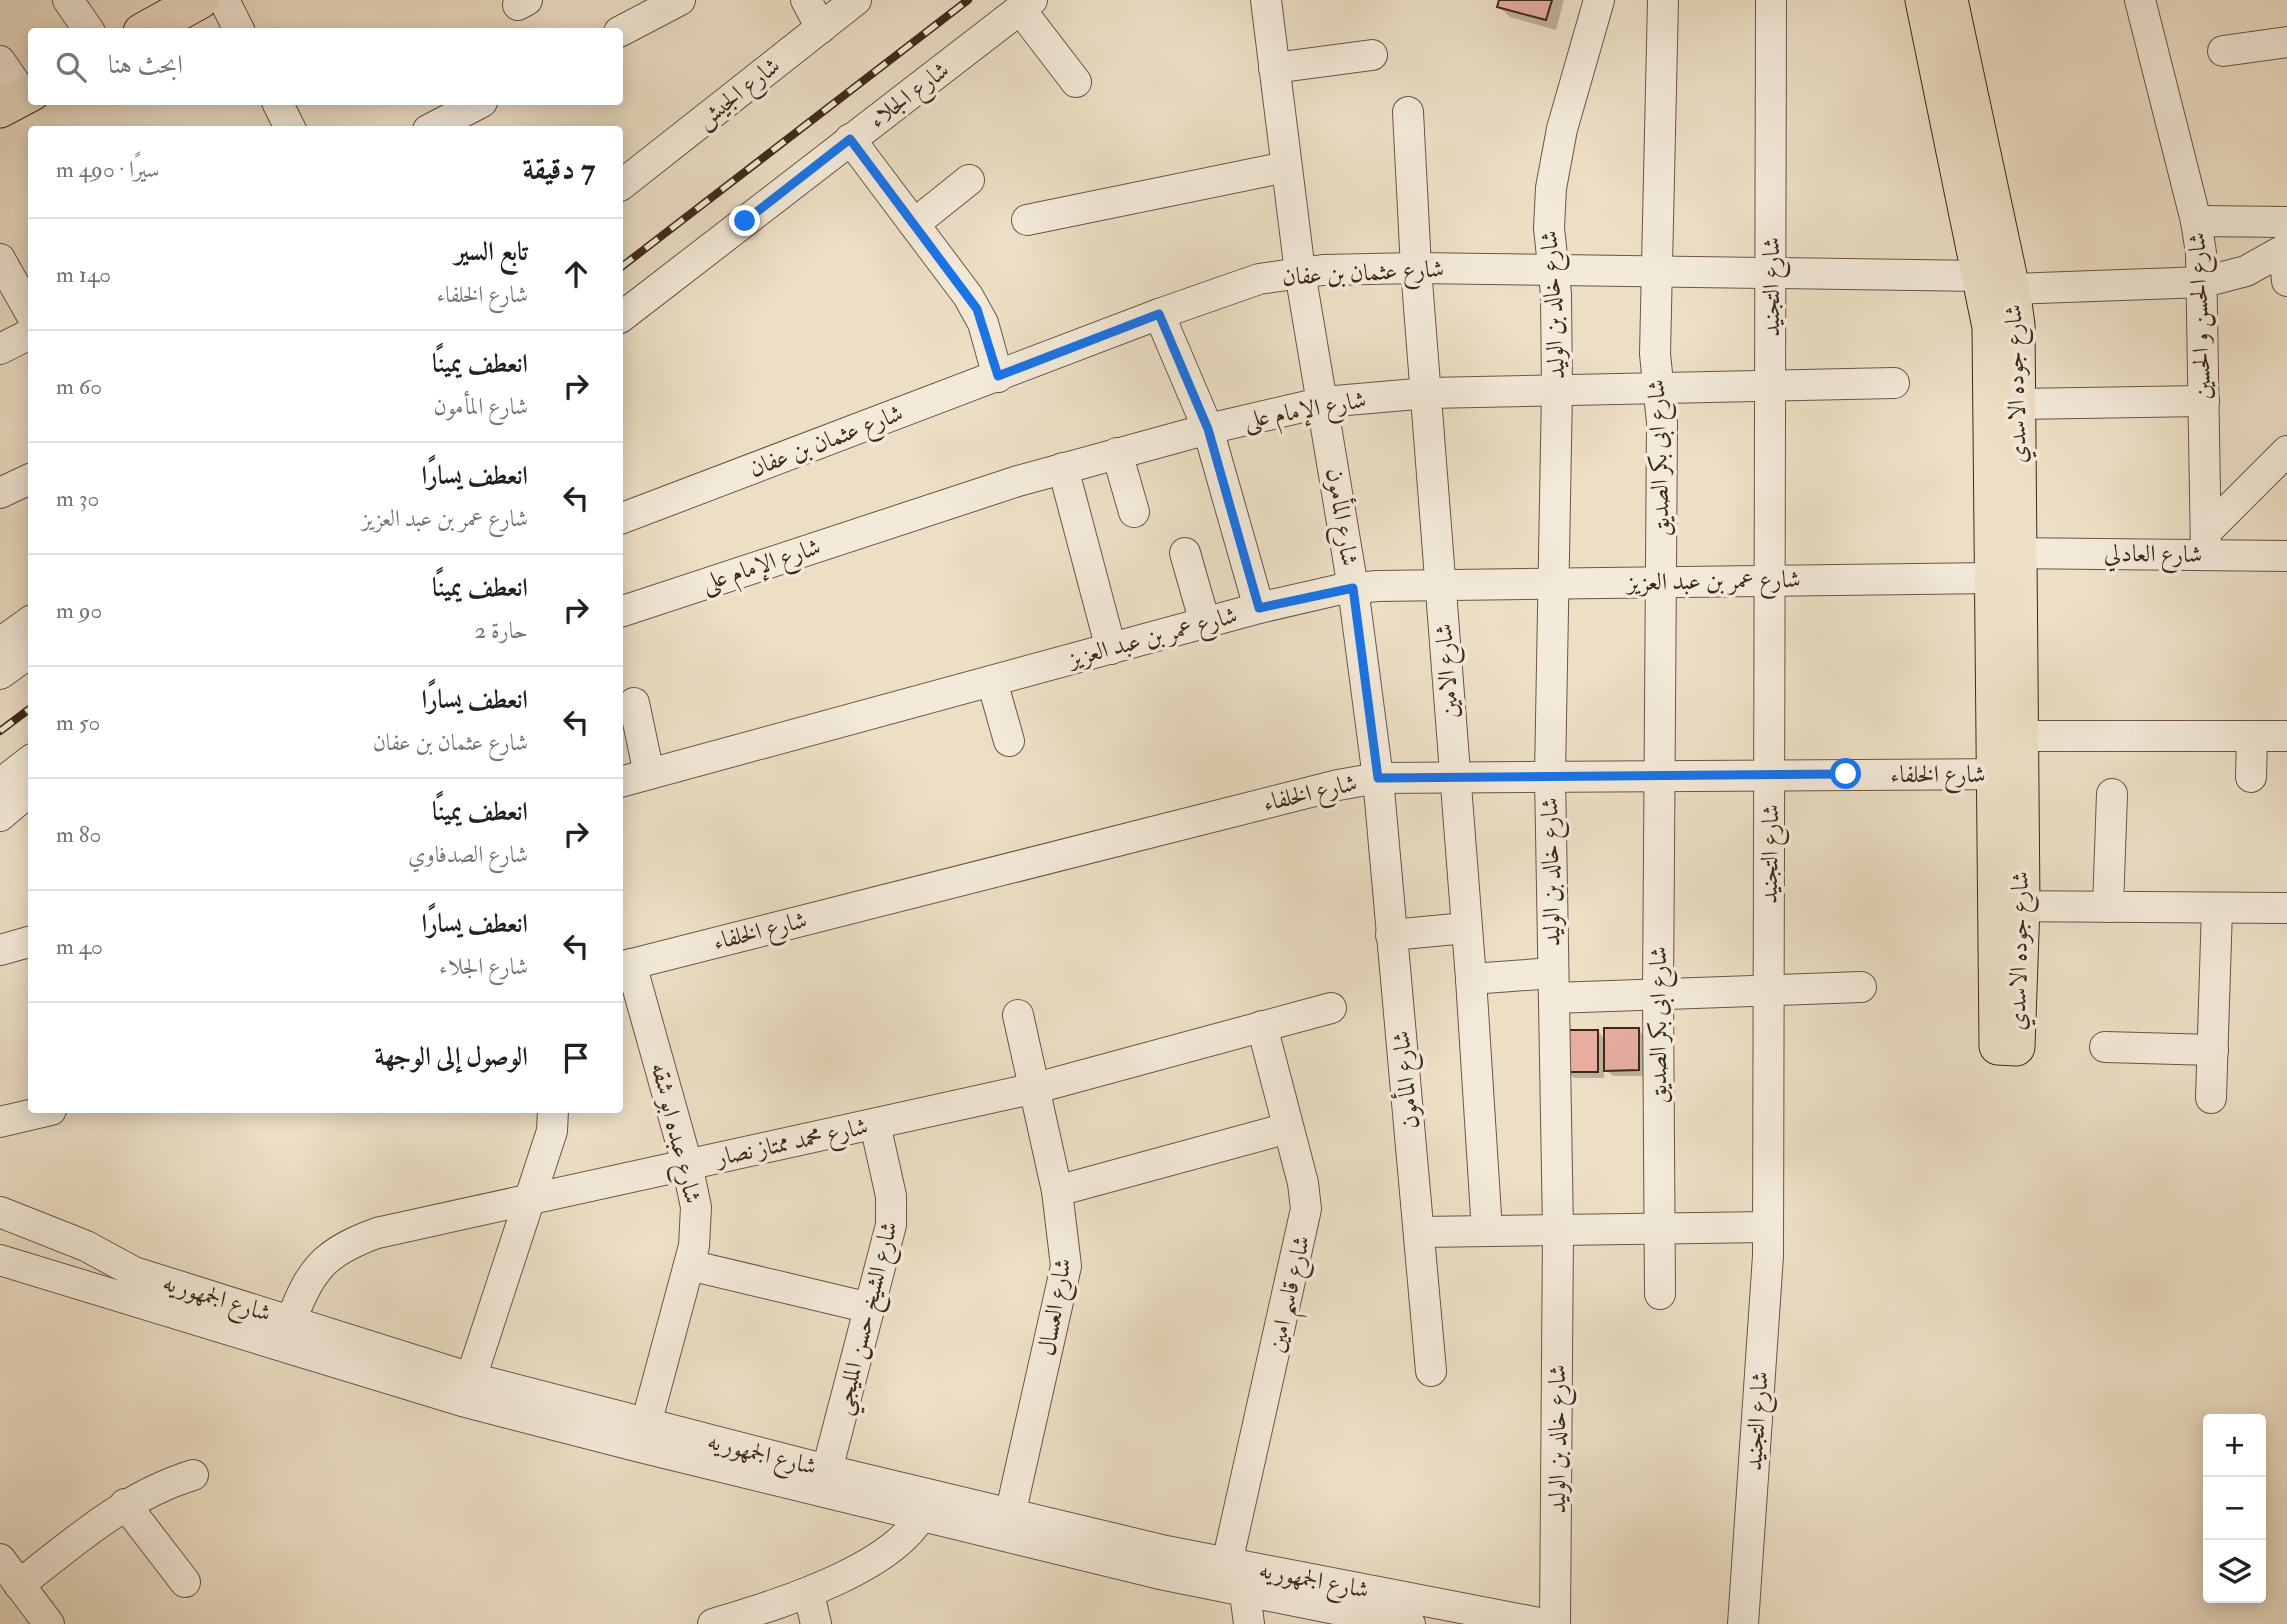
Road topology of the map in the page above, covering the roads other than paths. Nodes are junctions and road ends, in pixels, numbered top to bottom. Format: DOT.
graph roads {
  1 [pos="68,0"];
  2 [pos="200,0"];
  3 [pos="224,0"];
  4 [pos="680,0"];
  5 [pos="806,0"];
  6 [pos="856,0"];
  7 [pos="1269,0"];
  8 [pos="1599,0"];
  9 [pos="1663,0"];
  10 [pos="1771,0"];
  11 [pos="1924,0"];
  12 [pos="1949,0"];
  13 [pos="2140,0"];
  14 [pos="1026,5"];
  15 [pos="631,17"];
  16 [pos="87,28"];
  17 [pos="149,28"];
  18 [pos="238,28"];
  19 [pos="821,28"];
  20 [pos="2287,42"];
  21 [pos="2223,51"];
  22 [pos="1372,55"];
  23 [pos="0,61"];
  24 [pos="1274,68"];
  25 [pos="1076,82"];
  26 [pos="18,99"];
  27 [pos="278,105"];
  28 [pos="476,105"];
  29 [pos="1408,112"];
  30 [pos="289,126"];
  31 [pos="436,126"];
  32 [pos="850,139"];
  33 [pos="1286,167"];
  34 [pos="969,180"];
  35 [pos="623,184"];
  36 [pos="1027,220"];
  37 [pos="2196,220"];
  38 [pos="914,223"];
  39 [pos="2286,240"];
  40 [pos="0,259"];
  41 [pos="1416,268"];
  42 [pos="1551,269"];
  43 [pos="1300,272"];
  44 [pos="1656,272"];
  45 [pos="1772,273"];
  46 [pos="2287,281"];
  47 [pos="1997,282"];
  48 [pos="2204,282"];
  49 [pos="28,309"];
  50 [pos="1159,314"];
  51 [pos="623,316"];
  52 [pos="28,335"];
  53 [pos="0,349"];
  54 [pos="998,376"];
  55 [pos="1894,383"];
  56 [pos="1771,386"];
  57 [pos="1658,388"];
  58 [pos="1557,390"];
  59 [pos="1428,393"];
  60 [pos="2204,401"];
  61 [pos="1324,402"];
  62 [pos="2019,404"];
  63 [pos="1208,429"];
  64 [pos="2287,452"];
  65 [pos="1116,453"];
  66 [pos="1063,468"];
  67 [pos="28,480"];
  68 [pos="0,492"];
  69 [pos="1134,512"];
  70 [pos="623,518"];
  71 [pos="2206,543"];
  72 [pos="1185,553"];
  73 [pos="2020,553"];
  74 [pos="2287,556"];
  75 [pos="1994,578"];
  76 [pos="1771,580"];
  77 [pos="1662,581"];
  78 [pos="1552,583"];
  79 [pos="1441,584"];
  80 [pos="1353,588"];
  81 [pos="1259,608"];
  82 [pos="623,611"];
  83 [pos="28,623"];
  84 [pos="1205,623"];
  85 [pos="0,643"];
  86 [pos="1111,649"];
  87 [pos="28,654"];
  88 [pos="0,674"];
  89 [pos="992,681"];
  90 [pos="634,702"];
  91 [pos="2021,736"];
  92 [pos="2252,736"];
  93 [pos="2287,736"];
  94 [pos="1009,741"];
  95 [pos="28,762"];
  96 [pos="649,774"];
  97 [pos="2008,774"];
  98 [pos="1550,775"];
  99 [pos="1659,775"];
  100 [pos="1771,775"];
  101 [pos="1455,776"];
  102 [pos="2251,777"];
  103 [pos="1378,778"];
  104 [pos="623,781"];
  105 [pos="0,783"];
  106 [pos="28,792"];
  107 [pos="2112,794"];
  108 [pos="28,806"];
  109 [pos="1,816"];
  110 [pos="2009,906"];
  111 [pos="2108,907"];
  112 [pos="2217,908"];
  113 [pos="2287,908"];
  114 [pos="1466,928"];
  115 [pos="1391,935"];
  116 [pos="28,943"];
  117 [pos="0,950"];
  118 [pos="625,965"];
  119 [pos="1471,979"];
  120 [pos="1553,985"];
  121 [pos="1861,987"];
  122 [pos="1768,992"];
  123 [pos="1658,994"];
  124 [pos="1331,1007"];
  125 [pos="1018,1015"];
  126 [pos="1262,1026"];
  127 [pos="2105,1047"];
  128 [pos="2213,1050"];
  129 [pos="1036,1088"];
  130 [pos="2211,1098"];
  131 [pos="38,1113"];
  132 [pos="553,1113"];
  133 [pos="0,1122"];
  134 [pos="876,1124"];
  135 [pos="1288,1128"];
  136 [pos="687,1164"];
  137 [pos="1057,1191"];
  138 [pos="529,1200"];
  139 [pos="0,1212"];
  140 [pos="1768,1227"];
  141 [pos="1659,1229"];
  142 [pos="1558,1230"];
  143 [pos="1488,1231"];
  144 [pos="1421,1232"];
  145 [pos="0,1234"];
  146 [pos="0,1260"];
  147 [pos="689,1265"];
  148 [pos="134,1272"];
  149 [pos="1660,1294"];
  150 [pos="870,1308"];
  151 [pos="292,1321"];
  152 [pos="1431,1371"];
  153 [pos="471,1378"];
  154 [pos="646,1424"];
  155 [pos="827,1470"];
  156 [pos="193,1475"];
  157 [pos="867,1492"];
  158 [pos="125,1504"];
  159 [pos="926,1507"];
  160 [pos="1010,1515"];
  161 [pos="0,1559"];
  162 [pos="1227,1563"];
  163 [pos="185,1582"];
  164 [pos="19,1585"];
  165 [pos="1245,1593"];
  166 [pos="809,1594"];
  167 [pos="744,1619"];
  168 [pos="49,1624"];
  169 [pos="713,1624"];
  170 [pos="816,1624"];
  171 [pos="1249,1624"];
  172 [pos="1410,1624"];
  173 [pos="1544,1624"];
  174 [pos="1555,1624"];
  175 [pos="1743,1624"];
  1 -- 16 [label="street"];
  2 -- 17 [label="main road"];
  3 -- 18 [label="street"];
  4 -- 15 [label="street"];
  5 -- 19 [label="street"];
  6 -- 19 [label="street, شارع الجيش"];
  7 -- 24 [label="street, شارع المأمون"];
  8 -- 42 [label="street, شارع خالد بن الوليد"];
  9 -- 44 [label="street, شارع ابى بكر الصديق"];
  10 -- 45 [label="street, شارع التجنيد"];
  11 -- 47 [label="main road, شارع جوده الاسدي"];
  12 -- 47 [label="main road, شارع جوده الاسدي"];
  13 -- 37 [label="street, شارع الحسن و الحسين"];
  14 -- 25 [label="street"];
  14 -- 32 [label="street, شارع الجلاء"];
  19 -- 35 [label="street, شارع الجيش"];
  20 -- 21 [label="street"];
  22 -- 24 [label="street"];
  23 -- 26 [label="street"];
  24 -- 33 [label="street, شارع المأمون"];
  27 -- 30 [label="street"];
  28 -- 31 [label="street"];
  29 -- 41 [label="street, شارع الامين"];
  32 -- 38 [label="street"];
  32 -- 51 [label="street, شارع الجلاء"];
  33 -- 36 [label="street"];
  33 -- 43 [label="street, شارع المأمون"];
  34 -- 38 [label="street"];
  37 -- 39 [label="street"];
  37 -- 48 [label="street, شارع الحسن و الحسين"];
  38 -- 54 [label="street"];
  39 -- 46 [label="street"];
  39 -- 48 [label="street, شارع عثمان بن عفان"];
  40 -- 49 [label="street"];
  41 -- 42 [label="street, شارع عثمان بن عفان"];
  41 -- 43 [label="street, شارع عثمان بن عفان"];
  41 -- 59 [label="street, شارع الامين"];
  42 -- 44 [label="street, شارع عثمان بن عفان"];
  42 -- 58 [label="street, شارع خالد بن الوليد"];
  43 -- 50 [label="street, شارع عثمان بن عفان"];
  43 -- 61 [label="street, شارع المأمون"];
  44 -- 45 [label="street, شارع عثمان بن عفان"];
  44 -- 57 [label="street, شارع ابى بكر الصديق"];
  45 -- 47 [label="street, شارع عثمان بن عفان"];
  45 -- 56 [label="street, شارع التجنيد"];
  47 -- 48 [label="street, شارع عثمان بن عفان"];
  47 -- 62 [label="main road, شارع جوده الاسدي"];
  47 -- 75 [label="main road, شارع جوده الاسدي"];
  48 -- 60 [label="street, شارع الحسن و الحسين"];
  50 -- 54 [label="street, شارع عثمان بن عفان"];
  50 -- 63 [label="street"];
  52 -- 53 [label="street"];
  54 -- 70 [label="street, شارع عثمان بن عفان"];
  55 -- 56 [label="street, شارع الإمام على"];
  56 -- 57 [label="street, شارع الإمام على"];
  56 -- 76 [label="street, شارع التجنيد"];
  57 -- 58 [label="street, شارع الإمام على"];
  57 -- 77 [label="street, شارع ابى بكر الصديق"];
  58 -- 59 [label="street, شارع الإمام على"];
  58 -- 78 [label="street, شارع خالد بن الوليد"];
  59 -- 61 [label="street, شارع الإمام على"];
  59 -- 79 [label="street, شارع الامين"];
  60 -- 62 [label="street"];
  60 -- 71 [label="street, شارع الحسن و الحسين"];
  61 -- 63 [label="street, شارع الإمام على"];
  61 -- 80 [label="street, شارع المأمون"];
  62 -- 73 [label="main road, شارع جوده الاسدي"];
  63 -- 65 [label="street, شارع الإمام على"];
  63 -- 81 [label="street"];
  64 -- 71 [label="street"];
  65 -- 66 [label="street, شارع الإمام على"];
  65 -- 69 [label="street"];
  66 -- 82 [label="street, شارع الإمام على"];
  66 -- 86 [label="street"];
  67 -- 68 [label="street"];
  71 -- 73 [label="street, شارع العادلي"];
  71 -- 74 [label="street, شارع العادلي"];
  72 -- 84 [label="street"];
  73 -- 91 [label="main road, شارع جوده الاسدي"];
  75 -- 76 [label="street, شارع عمر بن عبد العزيز"];
  75 -- 97 [label="main road, شارع جوده الاسدي"];
  76 -- 77 [label="street, شارع عمر بن عبد العزيز"];
  76 -- 100 [label="street, شارع التجنيد"];
  77 -- 78 [label="street, شارع عمر بن عبد العزيز"];
  77 -- 99 [label="street, شارع ابى بكر الصديق"];
  78 -- 79 [label="street, شارع عمر بن عبد العزيز"];
  78 -- 98 [label="street, شارع خالد بن الوليد"];
  79 -- 80 [label="street, شارع عمر بن عبد العزيز"];
  79 -- 101 [label="street, شارع الامين"];
  80 -- 81 [label="street, شارع عمر بن عبد العزيز"];
  80 -- 103 [label="street, شارع المأمون"];
  81 -- 84 [label="street, شارع عمر بن عبد العزيز"];
  83 -- 85 [label="street"];
  84 -- 86 [label="street, شارع عمر بن عبد العزيز"];
  86 -- 89 [label="street, شارع عمر بن عبد العزيز"];
  87 -- 88 [label="street"];
  89 -- 94 [label="street"];
  89 -- 96 [label="street, شارع عمر بن عبد العزيز"];
  90 -- 96 [label="street"];
  91 -- 92 [label="street"];
  91 -- 97 [label="main road, شارع جوده الاسدي"];
  92 -- 93 [label="street"];
  92 -- 102 [label="street"];
  95 -- 105 [label="street"];
  96 -- 104 [label="street, شارع عمر بن عبد العزيز"];
  97 -- 100 [label="street, شارع الخلفاء"];
  97 -- 110 [label="main road, شارع جوده الاسدي"];
  98 -- 99 [label="street, شارع الخلفاء"];
  98 -- 101 [label="street, شارع الخلفاء"];
  98 -- 120 [label="street, شارع خالد بن الوليد"];
  99 -- 100 [label="street, شارع الخلفاء"];
  99 -- 123 [label="street, شارع ابى بكر الصديق"];
  100 -- 122 [label="street, شارع التجنيد"];
  101 -- 103 [label="street, شارع الخلفاء"];
  101 -- 114 [label="street, شارع الامين"];
  103 -- 115 [label="street, شارع المأمون"];
  103 -- 118 [label="street, شارع الخلفاء"];
  106 -- 109 [label="street"];
  107 -- 111 [label="street"];
  108 -- 109 [label="street"];
  110 -- 111 [label="street"];
  111 -- 112 [label="street"];
  112 -- 113 [label="street"];
  112 -- 128 [label="street"];
  114 -- 115 [label="street"];
  114 -- 119 [label="street, شارع الامين"];
  115 -- 144 [label="street, شارع المأمون"];
  116 -- 117 [label="street"];
  118 -- 136 [label="street, شارع عبده ابو شقه"];
  119 -- 120 [label="street"];
  119 -- 143 [label="street, شارع الامين"];
  120 -- 123 [label="street"];
  120 -- 142 [label="street, شارع خالد بن الوليد"];
  121 -- 122 [label="street"];
  122 -- 123 [label="street"];
  122 -- 140 [label="street, شارع التجنيد"];
  123 -- 141 [label="street, شارع ابى بكر الصديق"];
  124 -- 126 [label="street, شارع محمد ممتاز نصار"];
  125 -- 129 [label="street, شارع العسال"];
  126 -- 129 [label="street, شارع محمد ممتاز نصار"];
  126 -- 135 [label="street, شارع قاسم امين"];
  127 -- 128 [label="street"];
  128 -- 130 [label="street"];
  129 -- 134 [label="street, شارع محمد ممتاز نصار"];
  129 -- 137 [label="street, شارع العسال"];
  131 -- 133 [label="street"];
  132 -- 138 [label="street"];
  134 -- 136 [label="street, شارع محمد ممتاز نصار"];
  134 -- 150 [label="street, شارع الشيخ حسن المليجي"];
  135 -- 137 [label="street"];
  135 -- 162 [label="street, شارع قاسم امين"];
  136 -- 138 [label="street, شارع محمد ممتاز نصار"];
  136 -- 147 [label="street, شارع عبده ابو شقه"];
  137 -- 160 [label="street, شارع العسال"];
  138 -- 151 [label="street, شارع محمد ممتاز نصار"];
  138 -- 153 [label="street"];
  139 -- 148 [label="street, شارع الجمهوريه"];
  140 -- 141 [label="street"];
  140 -- 175 [label="street, شارع التجنيد"];
  141 -- 142 [label="street"];
  141 -- 149 [label="street, شارع ابى بكر الصديق"];
  142 -- 143 [label="street"];
  142 -- 174 [label="street, شارع خالد بن الوليد"];
  143 -- 144 [label="street"];
  144 -- 152 [label="street, شارع المأمون"];
  145 -- 148 [label="street"];
  146 -- 157 [label="street, شارع الجمهوريه"];
  147 -- 150 [label="street"];
  147 -- 154 [label="street, شارع عبده ابو شقه"];
  148 -- 151 [label="street, شارع الجمهوريه"];
  150 -- 155 [label="street, شارع الشيخ حسن المليجي"];
  151 -- 153 [label="street, شارع الجمهوريه"];
  153 -- 154 [label="street, شارع الجمهوريه"];
  154 -- 155 [label="street, شارع الجمهوريه"];
  155 -- 157 [label="street, شارع الجمهوريه"];
  156 -- 158 [label="street"];
  157 -- 159 [label="street, شارع الجمهوريه"];
  158 -- 163 [label="street"];
  158 -- 164 [label="street"];
  159 -- 160 [label="street, شارع الجمهوريه"];
  159 -- 165 [label="street, شارع الجمهوريه"];
  159 -- 166 [label="street"];
  160 -- 162 [label="street, شارع الجمهوريه"];
  161 -- 164 [label="street"];
  162 -- 173 [label="street, شارع الجمهوريه"];
  164 -- 168 [label="street"];
  165 -- 171 [label="street"];
  165 -- 172 [label="street, شارع الجمهوريه"];
  166 -- 167 [label="street"];
  166 -- 170 [label="street"];
  167 -- 169 [label="street"];
}
